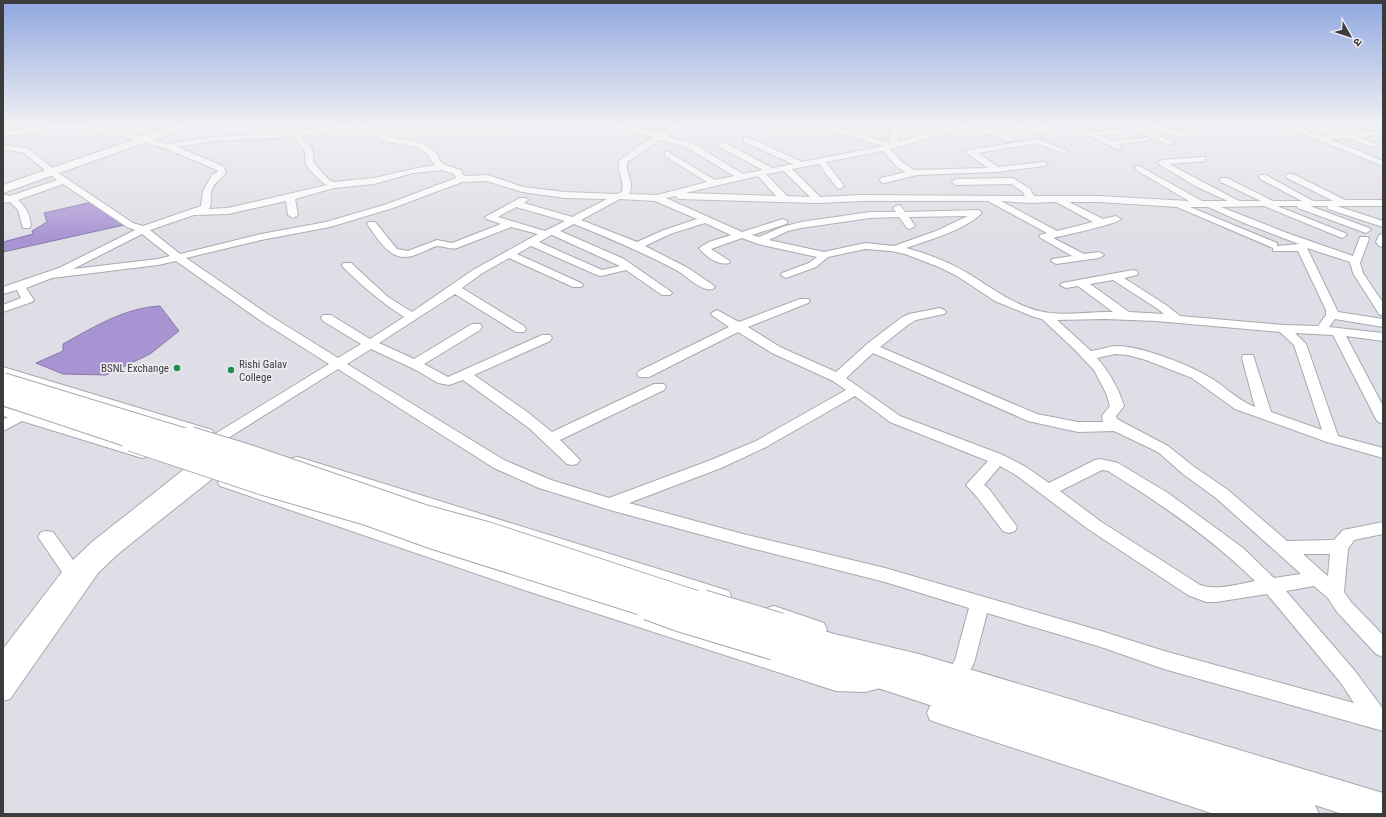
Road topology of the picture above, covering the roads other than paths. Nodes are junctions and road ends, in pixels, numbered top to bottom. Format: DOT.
graph roads {
  1 [pos="39,162"];
  2 [pos="76,162"];
  3 [pos="206,162"];
  4 [pos="309,162"];
  5 [pos="438,162"];
  6 [pos="623,162"];
  7 [pos="681,162"];
  8 [pos="716,162"];
  9 [pos="755,162"];
  10 [pos="796,162"];
  11 [pos="816,162"];
  12 [pos="822,162"];
  13 [pos="899,162"];
  14 [pos="985,162"];
  15 [pos="1162,162"];
  16 [pos="1044,164"];
  17 [pos="802,165"];
  18 [pos="442,167"];
  19 [pos="786,168"];
  20 [pos="1139,168"];
  21 [pos="996,170"];
  22 [pos="50,171"];
  23 [pos="771,171"];
  24 [pos="913,173"];
  25 [pos="760,174"];
  26 [pos="1290,176"];
  27 [pos="739,177"];
  28 [pos="349,178"];
  29 [pos="1263,178"];
  30 [pos="462,179"];
  31 [pos="64,180"];
  32 [pos="884,180"];
  33 [pos="1224,180"];
  34 [pos="956,182"];
  35 [pos="714,183"];
  36 [pos="335,186"];
  37 [pos="840,186"];
  38 [pos="3,188"];
  39 [pos="541,192"];
  40 [pos="290,197"];
  41 [pos="661,197"];
  42 [pos="617,198"];
  43 [pos="754,198"];
  44 [pos="6,199"];
  45 [pos="784,199"];
  46 [pos="892,199"];
  47 [pos="818,200"];
  48 [pos="966,200"];
  49 [pos="991,200"];
  50 [pos="1031,200"];
  51 [pos="1059,200"];
  52 [pos="1314,202"];
  53 [pos="1228,203"];
  54 [pos="1239,203"];
  55 [pos="1262,203"];
  56 [pos="1274,203"];
  57 [pos="1293,203"];
  58 [pos="1344,203"];
  59 [pos="1383,203"];
  60 [pos="516,204"];
  61 [pos="1177,204"];
  62 [pos="1204,204"];
  63 [pos="192,212"];
  64 [pos="976,213"];
  65 [pos="902,214"];
  66 [pos="293,215"];
  67 [pos="1116,219"];
  68 [pos="573,220"];
  69 [pos="704,220"];
  70 [pos="791,220"];
  71 [pos="1102,223"];
  72 [pos="372,224"];
  73 [pos="510,224"];
  74 [pos="1383,224"];
  75 [pos="26,226"];
  76 [pos="910,226"];
  77 [pos="149,227"];
  78 [pos="549,232"];
  79 [pos="1055,234"];
  80 [pos="742,235"];
  81 [pos="1342,235"];
  82 [pos="1383,237"];
  83 [pos="758,241"];
  84 [pos="531,242"];
  85 [pos="1307,244"];
  86 [pos="1383,244"];
  87 [pos="637,246"];
  88 [pos="895,249"];
  89 [pos="509,254"];
  90 [pos="824,255"];
  91 [pos="1099,255"];
  92 [pos="1082,257"];
  93 [pos="178,258"];
  94 [pos="1356,260"];
  95 [pos="725,261"];
  96 [pos="1056,262"];
  97 [pos="346,264"];
  98 [pos="627,267"];
  99 [pos="64,272"];
  100 [pos="1133,273"];
  101 [pos="786,275"];
  102 [pos="1114,276"];
  103 [pos="1080,282"];
  104 [pos="577,285"];
  105 [pos="1066,285"];
  106 [pos="20,286"];
  107 [pos="709,287"];
  108 [pos="455,289"];
  109 [pos="3,291"];
  110 [pos="666,293"];
  111 [pos="804,301"];
  112 [pos="3,309"];
  113 [pos="940,312"];
  114 [pos="1383,312"];
  115 [pos="717,314"];
  116 [pos="1332,315"];
  117 [pos="1046,316"];
  118 [pos="1126,316"];
  119 [pos="412,317"];
  120 [pos="327,318"];
  121 [pos="1176,318"];
  122 [pos="1383,322"];
  123 [pos="476,327"];
  124 [pos="738,327"];
  125 [pos="520,328"];
  126 [pos="1284,329"];
  127 [pos="1321,330"];
  128 [pos="1337,332"];
  129 [pos="546,338"];
  130 [pos="1383,338"];
  131 [pos="370,344"];
  132 [pos="871,347"];
  133 [pos="1087,356"];
  134 [pos="1248,358"];
  135 [pos="338,364"];
  136 [pos="415,364"];
  137 [pos="3,371"];
  138 [pos="464,374"];
  139 [pos="644,374"];
  140 [pos="838,378"];
  141 [pos="3,382"];
  142 [pos="659,387"];
  143 [pos="856,390"];
  144 [pos="1377,394"];
  145 [pos="3,396"];
  146 [pos="3,411"];
  147 [pos="21,416"];
  148 [pos="1265,416"];
  149 [pos="1383,419"];
  150 [pos="3,426"];
  151 [pos="1116,426"];
  152 [pos="220,437"];
  153 [pos="551,438"];
  154 [pos="1332,439"];
  155 [pos="1383,453"];
  156 [pos="998,459"];
  157 [pos="572,460"];
  158 [pos="199,473"];
  159 [pos="1048,491"];
  160 [pos="610,504"];
  161 [pos="1009,527"];
  162 [pos="1383,528"];
  163 [pos="47,537"];
  164 [pos="1339,547"];
  165 [pos="1284,548"];
  166 [pos="92,568"];
  167 [pos="72,572"];
  168 [pos="1318,578"];
  169 [pos="1271,586"];
  170 [pos="1335,593"];
  171 [pos="980,603"];
  172 [pos="777,636"];
  173 [pos="1383,648"];
  174 [pos="3,665"];
  175 [pos="957,674"];
  176 [pos="887,678"];
  177 [pos="3,692"];
  178 [pos="938,713"];
  179 [pos="1380,721"];
  180 [pos="1383,798"];
  181 [pos="1383,810"];
  182 [pos="1250,814"];
  183 [pos="1302,814"];
  1 -- 22 [label="street"];
  2 -- 22 [label="highway"];
  3 -- 63 [label="street"];
  4 -- 36 [label="street"];
  5 -- 18 [label="street"];
  6 -- 42 [label="street"];
  7 -- 35 [label="street"];
  8 -- 27 [label="street"];
  9 -- 23 [label="street"];
  10 -- 17 [label="street"];
  11 -- 17 [label="street"];
  12 -- 37 [label="street"];
  13 -- 24 [label="street"];
  14 -- 21 [label="street"];
  15 -- 54 [label="street"];
  16 -- 21 [label="street"];
  17 -- 19 [label="street"];
  18 -- 30 [label="street"];
  18 -- 36 [label="street"];
  19 -- 23 [label="street"];
  19 -- 47 [label="street"];
  20 -- 62 [label="street"];
  21 -- 24 [label="street"];
  22 -- 31 [label="street"];
  22 -- 38 [label="highway"];
  23 -- 25 [label="street"];
  24 -- 32 [label="street"];
  25 -- 27 [label="street"];
  25 -- 45 [label="street"];
  26 -- 58 [label="street"];
  27 -- 35 [label="street"];
  27 -- 43 [label="street"];
  28 -- 36 [label="street"];
  29 -- 52 [label="street"];
  30 -- 39 [label="street"];
  30 -- 93 [label="street"];
  31 -- 44 [label="street"];
  31 -- 77 [label="street"];
  33 -- 56 [label="street"];
  34 -- 50 [label="street"];
  35 -- 41 [label="street"];
  36 -- 40 [label="street"];
  39 -- 42 [label="street"];
  39 -- 60 [label="street"];
  40 -- 63 [label="street"];
  40 -- 66 [label="street"];
  41 -- 42 [label="street"];
  41 -- 43 [label="street"];
  41 -- 69 [label="street"];
  42 -- 68 [label="street"];
  43 -- 45 [label="street"];
  44 -- 75 [label="street"];
  45 -- 47 [label="street"];
  46 -- 47 [label="street"];
  46 -- 48 [label="street"];
  46 -- 65 [label="street"];
  48 -- 49 [label="street"];
  48 -- 64 [label="street"];
  49 -- 50 [label="street"];
  49 -- 79 [label="street"];
  50 -- 51 [label="street"];
  51 -- 61 [label="street"];
  51 -- 71 [label="street"];
  52 -- 57 [label="street"];
  52 -- 58 [label="street"];
  52 -- 74 [label="street"];
  53 -- 54 [label="street"];
  53 -- 62 [label="street"];
  53 -- 85 [label="street"];
  54 -- 55 [label="street"];
  55 -- 56 [label="street"];
  55 -- 81 [label="street"];
  56 -- 57 [label="street"];
  57 -- 94 [label="street"];
  58 -- 59 [label="street"];
  60 -- 68 [label="street"];
  60 -- 73 [label="street"];
  61 -- 62 [label="street"];
  61 -- 85 [label="street"];
  62 -- 85 [label="street"];
  63 -- 77 [label="street"];
  64 -- 65 [label="street"];
  64 -- 88 [label="street"];
  65 -- 76 [label="street"];
  65 -- 83 [label="street"];
  67 -- 71 [label="street"];
  68 -- 78 [label="street"];
  68 -- 87 [label="street"];
  69 -- 80 [label="street"];
  69 -- 87 [label="street"];
  70 -- 80 [label="street"];
  71 -- 79 [label="street"];
  72 -- 73 [label="street"];
  73 -- 78 [label="street"];
  77 -- 93 [label="street"];
  77 -- 99 [label="street"];
  78 -- 84 [label="street"];
  78 -- 98 [label="street"];
  79 -- 92 [label="street"];
  80 -- 83 [label="street"];
  80 -- 95 [label="street"];
  82 -- 86 [label="street"];
  83 -- 90 [label="street"];
  84 -- 89 [label="street"];
  84 -- 98 [label="street"];
  85 -- 94 [label="street"];
  85 -- 116 [label="street"];
  87 -- 107 [label="street"];
  88 -- 90 [label="street"];
  88 -- 117 [label="street"];
  89 -- 104 [label="street"];
  89 -- 108 [label="street"];
  90 -- 101 [label="street"];
  91 -- 92 [label="street"];
  92 -- 96 [label="street"];
  93 -- 99 [label="street"];
  93 -- 135 [label="street"];
  94 -- 114 [label="street"];
  97 -- 119 [label="street"];
  98 -- 110 [label="street"];
  99 -- 106 [label="street"];
  100 -- 102 [label="street"];
  102 -- 103 [label="street"];
  102 -- 121 [label="street"];
  103 -- 105 [label="street"];
  103 -- 118 [label="street"];
  106 -- 109 [label="street"];
  106 -- 112 [label="street"];
  108 -- 119 [label="street"];
  108 -- 125 [label="street"];
  111 -- 124 [label="street"];
  113 -- 132 [label="street"];
  115 -- 124 [label="street"];
  116 -- 122 [label="street"];
  116 -- 127 [label="street"];
  117 -- 118 [label="street"];
  117 -- 133 [label="street"];
  118 -- 121 [label="street"];
  119 -- 131 [label="street"];
  120 -- 131 [label="street"];
  121 -- 126 [label="street"];
  123 -- 136 [label="street"];
  124 -- 139 [label="street"];
  124 -- 140 [label="street"];
  126 -- 127 [label="street"];
  126 -- 154 [label="street"];
  127 -- 128 [label="street"];
  128 -- 130 [label="street"];
  128 -- 144 [label="street"];
  129 -- 138 [label="street"];
  131 -- 135 [label="street"];
  131 -- 136 [label="street"];
  132 -- 140 [label="street"];
  132 -- 151 [label="street"];
  133 -- 148 [label="street"];
  133 -- 151 [label="street"];
  134 -- 148 [label="street"];
  135 -- 152 [label="street"];
  135 -- 160 [label="street"];
  136 -- 138 [label="street"];
  137 -- 152 [label="street"];
  138 -- 153 [label="street"];
  140 -- 143 [label="street"];
  141 -- 172 [label="highway, bridge"];
  142 -- 153 [label="street"];
  143 -- 156 [label="street"];
  143 -- 160 [label="street"];
  144 -- 149 [label="street"];
  145 -- 172 [label="highway, bridge"];
  146 -- 147 [label="street"];
  147 -- 150 [label="street"];
  147 -- 158 [label="street"];
  148 -- 154 [label="street"];
  151 -- 165 [label="street"];
  152 -- 158 [label="street"];
  152 -- 175 [label="street"];
  153 -- 157 [label="street"];
  154 -- 155 [label="street"];
  156 -- 159 [label="street"];
  156 -- 161 [label="street"];
  158 -- 166 [label="street"];
  158 -- 167 [label="street"];
  158 -- 176 [label="street"];
  159 -- 169 [label="street"];
  159 -- 169 [label="street"];
  160 -- 171 [label="street"];
  162 -- 164 [label="street"];
  163 -- 167 [label="street"];
  164 -- 165 [label="street"];
  164 -- 170 [label="street"];
  165 -- 168 [label="street"];
  166 -- 167 [label="street"];
  166 -- 177 [label="street"];
  167 -- 174 [label="street"];
  168 -- 169 [label="street"];
  168 -- 170 [label="street"];
  169 -- 179 [label="street"];
  170 -- 173 [label="street"];
  171 -- 175 [label="street"];
  171 -- 179 [label="street"];
  172 -- 175 [label="highway"];
  172 -- 176 [label="highway"];
  175 -- 180 [label="street"];
  175 -- 181 [label="highway"];
  176 -- 183 [label="highway"];
  178 -- 182 [label="street"];
}
